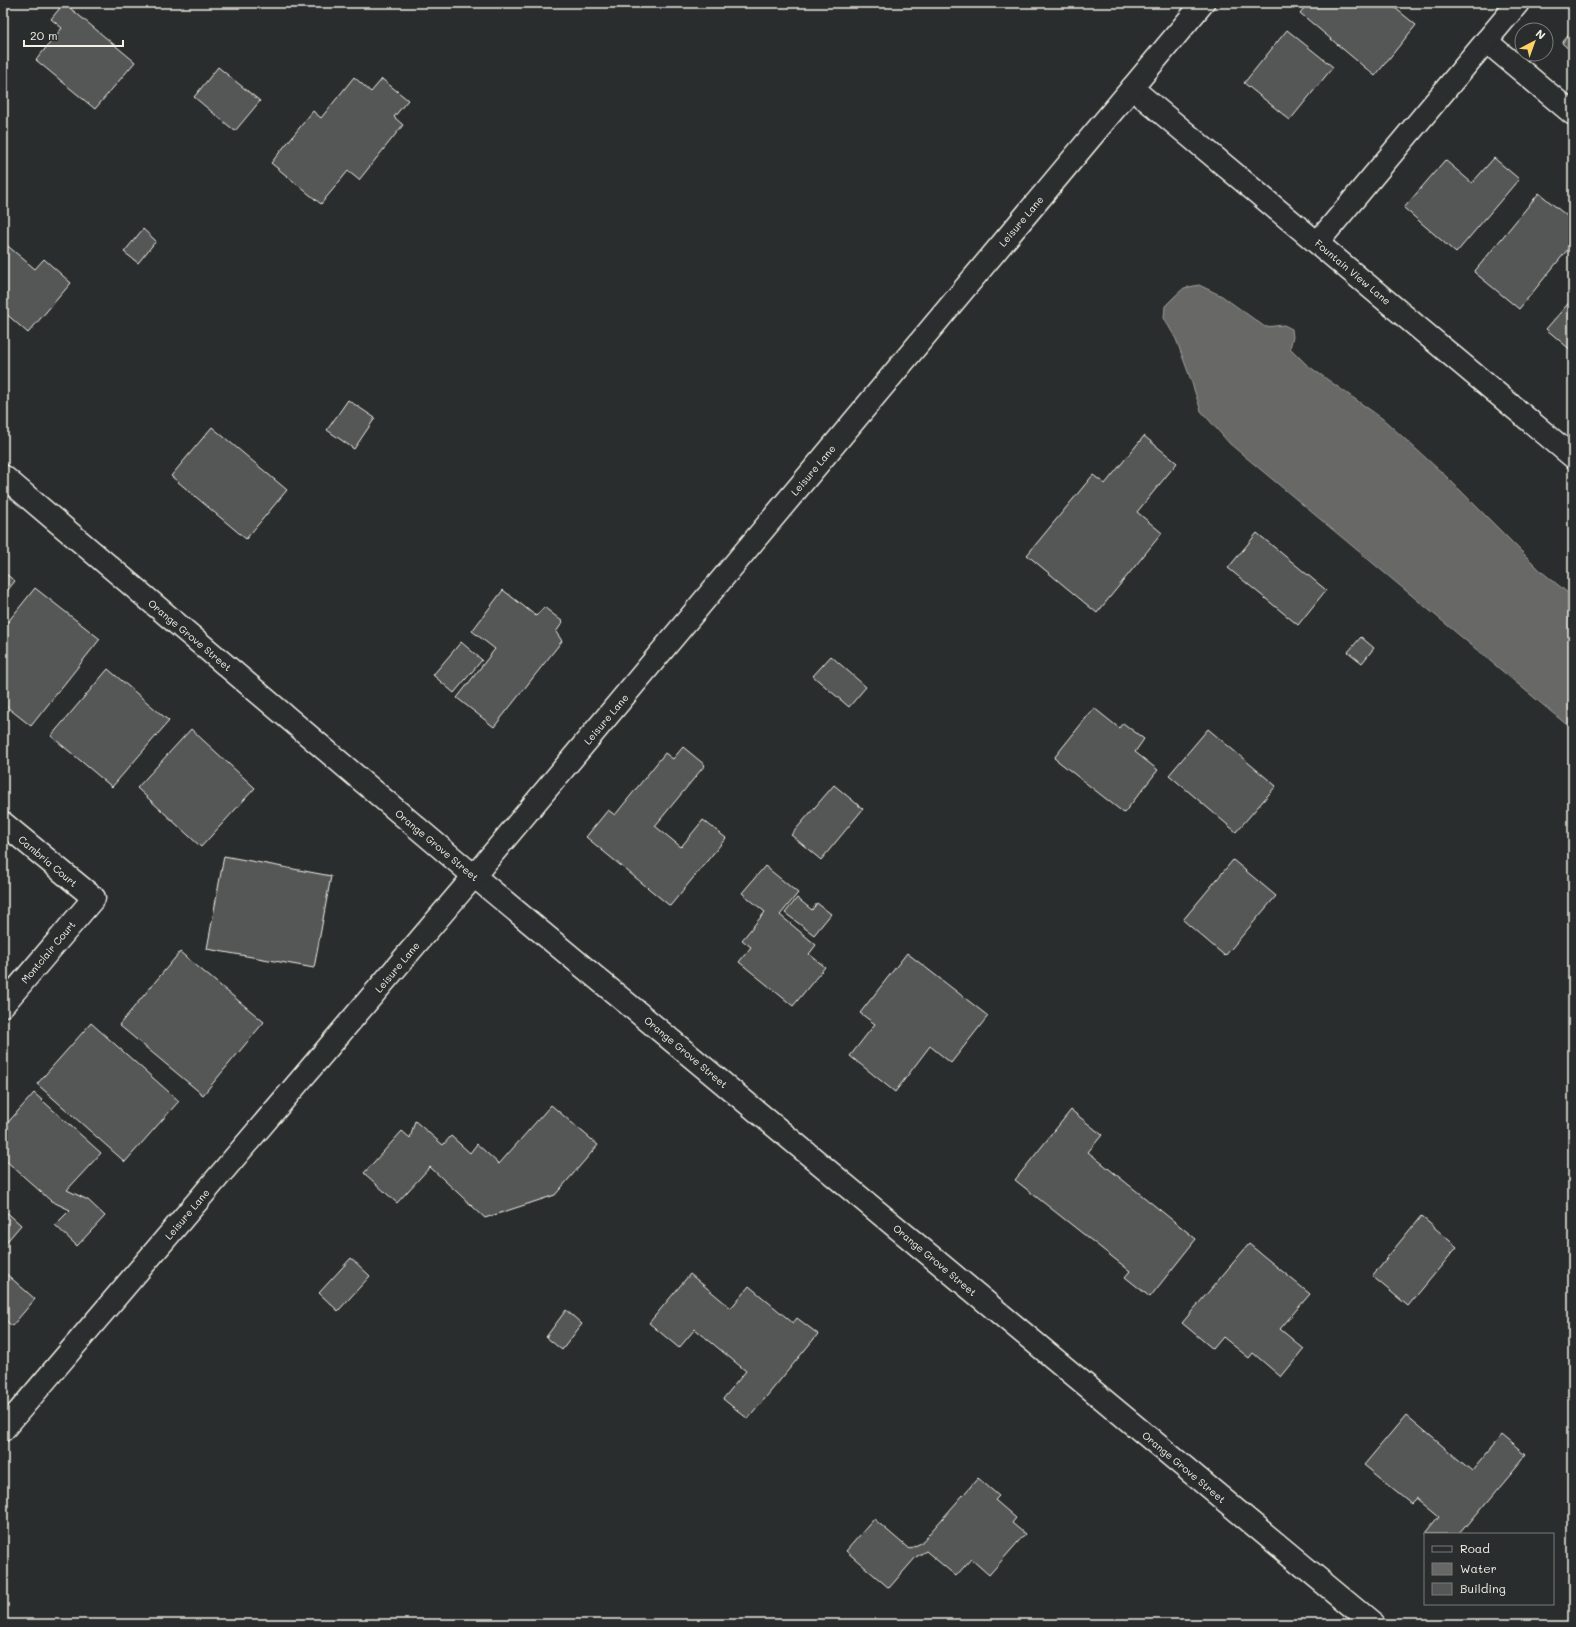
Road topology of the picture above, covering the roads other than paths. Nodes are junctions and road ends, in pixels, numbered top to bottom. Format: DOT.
graph roads {
  1 [pos="1203,3"];
  2 [pos="1518,3"];
  3 [pos="1486,41"];
  4 [pos="1132,88"];
  5 [pos="1573,114"];
  6 [pos="1318,242"];
  7 [pos="1573,457"];
  8 [pos="3,476"];
  9 [pos="3,823"];
  10 [pos="474,876"];
  11 [pos="94,898"];
  12 [pos="3,1005"];
  13 [pos="3,1430"];
  14 [pos="1373,1624"];
  1 -- 4 [label="street, Leisure Lane"];
  2 -- 3 [label="street"];
  3 -- 5 [label="street"];
  3 -- 6 [label="street"];
  4 -- 6 [label="street, Fountain View Lane"];
  4 -- 10 [label="street, Leisure Lane"];
  6 -- 7 [label="street, Fountain View Lane"];
  8 -- 10 [label="street, Orange Grove Street"];
  9 -- 11 [label="street, Cambria Court"];
  10 -- 13 [label="street, Leisure Lane"];
  10 -- 14 [label="street, Orange Grove Street"];
  11 -- 12 [label="street, Montclair Court"];
}
